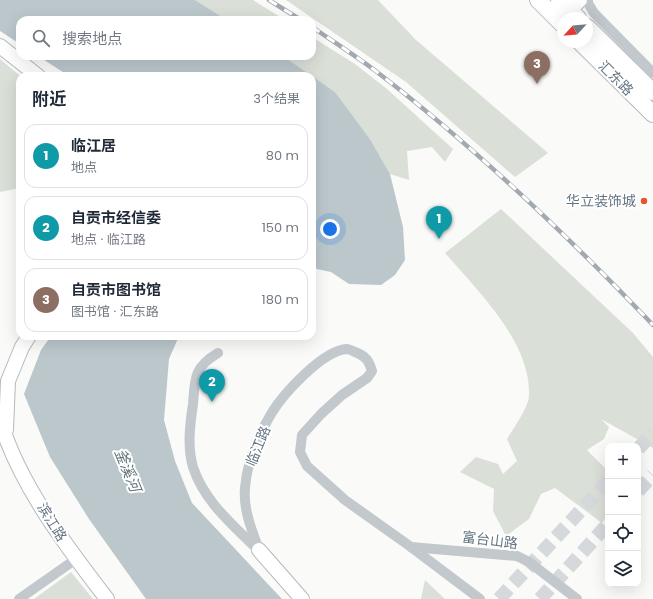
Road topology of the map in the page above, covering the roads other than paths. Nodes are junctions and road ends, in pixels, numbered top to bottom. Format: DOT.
graph roads {
  1 [pos="538,0"];
  2 [pos="588,0"];
  3 [pos="566,10"];
  4 [pos="593,33"];
  5 [pos="0,46"];
  6 [pos="586,48"];
  7 [pos="0,54"];
  8 [pos="16,59"];
  9 [pos="18,60"];
  10 [pos="23,72"];
  11 [pos="33,72"];
  12 [pos="653,73"];
  13 [pos="653,92"];
  14 [pos="653,114"];
  15 [pos="18,340"];
  16 [pos="26,340"];
  17 [pos="218,353"];
  18 [pos="0,400"];
  19 [pos="0,420"];
  20 [pos="3,441"];
  21 [pos="411,547"];
  22 [pos="259,550"];
  23 [pos="76,559"];
  24 [pos="19,599"];
  25 [pos="106,599"];
  26 [pos="302,599"];
  27 [pos="480,599"];
  28 [pos="577,599"];
  1 -- 3 [label="main road"];
  2 -- 12 [label="street"];
  4 -- 13 [label="main road, 汇东路"];
  5 -- 8 [label="main road"];
  6 -- 14 [label="main road, 汇东路"];
  7 -- 10 [label="main road"];
  9 -- 11 [label="main road"];
  15 -- 18 [label="main road"];
  16 -- 20 [label="main road, 滨江路"];
  17 -- 22 [label="street"];
  19 -- 20 [label="main road, 滨江路"];
  20 -- 23 [label="main road, 滨江路"];
  21 -- 22 [label="street, 临江路"];
  21 -- 27 [label="street"];
  21 -- 28 [label="street, 富台山路"];
  22 -- 26 [label="main road, 临江路"];
  23 -- 24 [label="street"];
  23 -- 25 [label="main road, 滨江路"];
}
